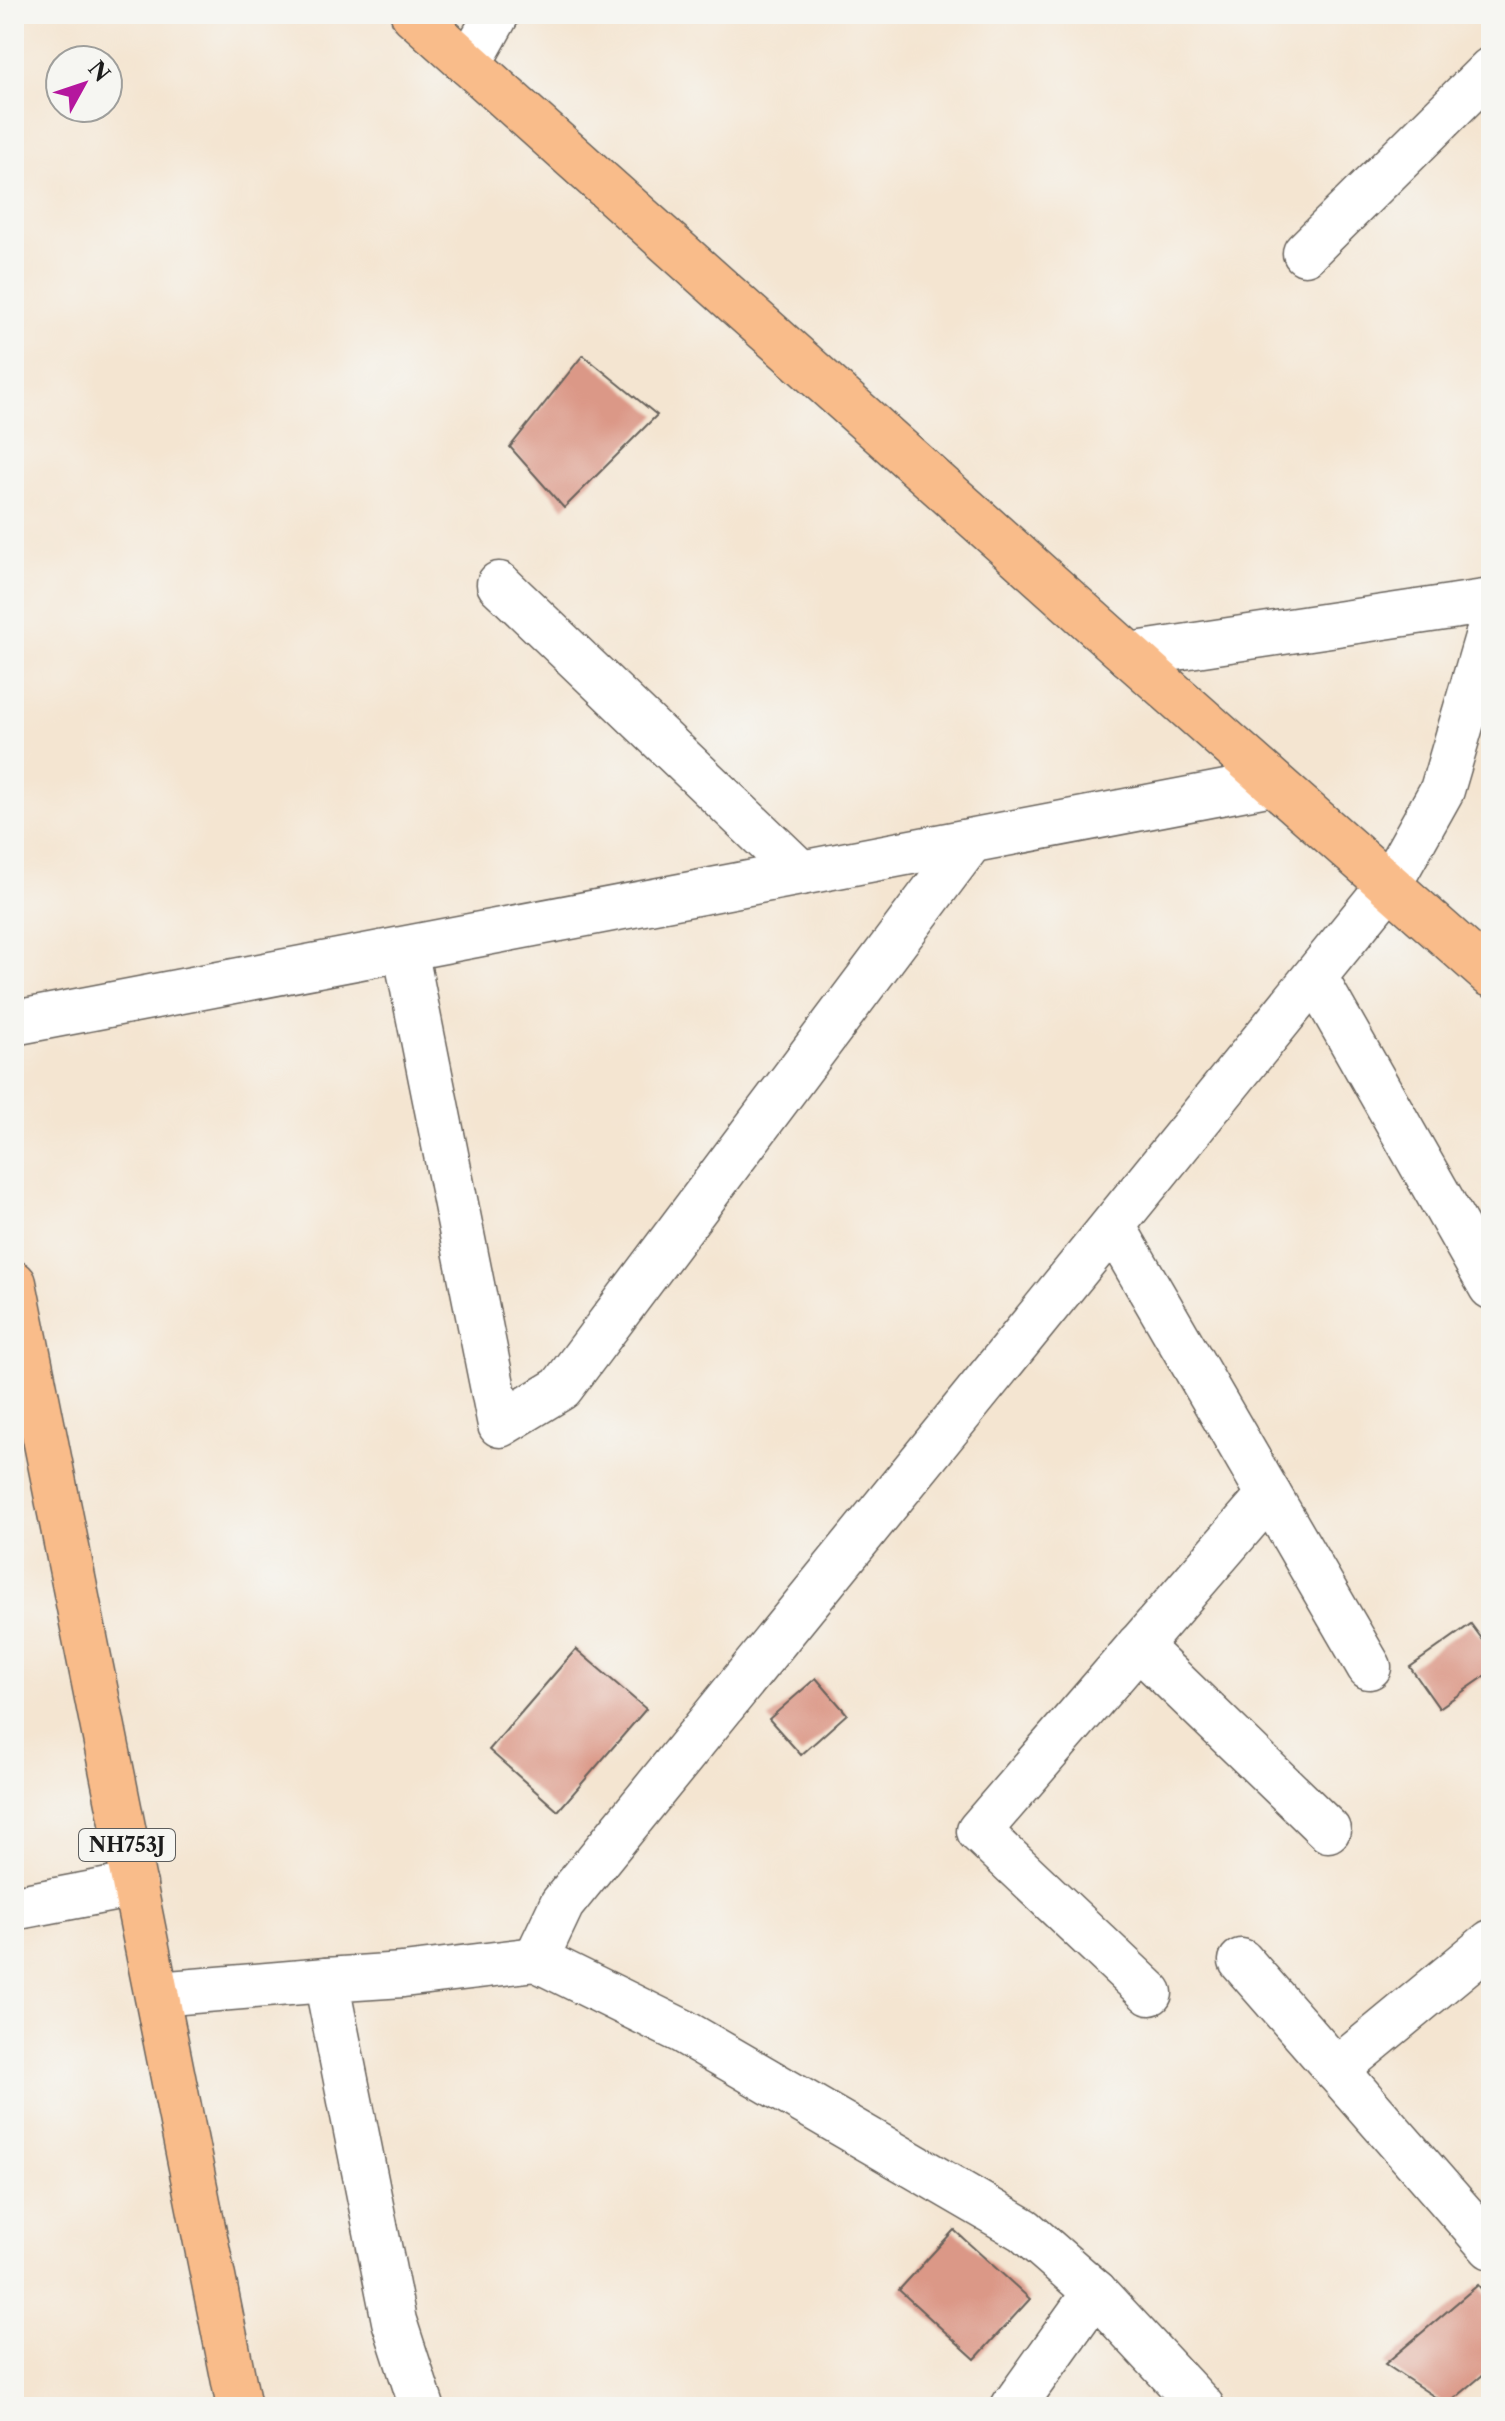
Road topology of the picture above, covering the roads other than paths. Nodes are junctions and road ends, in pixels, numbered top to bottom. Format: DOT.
graph roads {
  1 [pos="413,14"];
  2 [pos="497,14"];
  3 [pos="469,64"];
  4 [pos="1491,69"];
  5 [pos="1305,253"];
  6 [pos="499,584"];
  7 [pos="1491,601"];
  8 [pos="1491,623"];
  9 [pos="1129,655"];
  10 [pos="1273,783"];
  11 [pos="971,841"];
  12 [pos="801,873"];
  13 [pos="1389,885"];
  14 [pos="405,949"];
  15 [pos="1491,975"];
  16 [pos="1315,977"];
  17 [pos="14,1023"];
  18 [pos="1113,1226"];
  19 [pos="14,1283"];
  20 [pos="1491,1287"];
  21 [pos="1269,1495"];
  22 [pos="1138,1646"];
  23 [pos="1369,1667"];
  24 [pos="1328,1830"];
  25 [pos="135,1885"];
  26 [pos="14,1908"];
  27 [pos="1491,1942"];
  28 [pos="536,1959"];
  29 [pos="1241,1961"];
  30 [pos="326,1980"];
  31 [pos="1150,1993"];
  32 [pos="157,1994"];
  33 [pos="1336,2070"];
  34 [pos="1491,2247"];
  35 [pos="1095,2292"];
  36 [pos="239,2407"];
  37 [pos="422,2407"];
  38 [pos="1013,2407"];
  39 [pos="1202,2407"];
  1 -- 3 [label="main road"];
  2 -- 3 [label="street"];
  3 -- 9 [label="main road"];
  4 -- 5 [label="street"];
  6 -- 12 [label="street"];
  7 -- 9 [label="street"];
  8 -- 13 [label="street"];
  9 -- 10 [label="main road"];
  10 -- 11 [label="street"];
  10 -- 13 [label="main road"];
  11 -- 12 [label="street"];
  11 -- 14 [label="street"];
  12 -- 14 [label="street"];
  13 -- 15 [label="main road"];
  13 -- 16 [label="street"];
  14 -- 17 [label="street"];
  16 -- 18 [label="street"];
  16 -- 20 [label="street"];
  18 -- 21 [label="street"];
  18 -- 28 [label="street"];
  19 -- 25 [label="main road, NH753J"];
  21 -- 22 [label="street"];
  21 -- 23 [label="street"];
  22 -- 24 [label="street"];
  22 -- 31 [label="street"];
  25 -- 26 [label="street"];
  25 -- 32 [label="main road, NH753J"];
  27 -- 33 [label="street"];
  28 -- 30 [label="street"];
  28 -- 35 [label="street"];
  29 -- 33 [label="street"];
  30 -- 32 [label="street"];
  30 -- 37 [label="street"];
  32 -- 36 [label="main road, NH753J"];
  33 -- 34 [label="street"];
  35 -- 38 [label="street"];
  35 -- 39 [label="street"];
}
